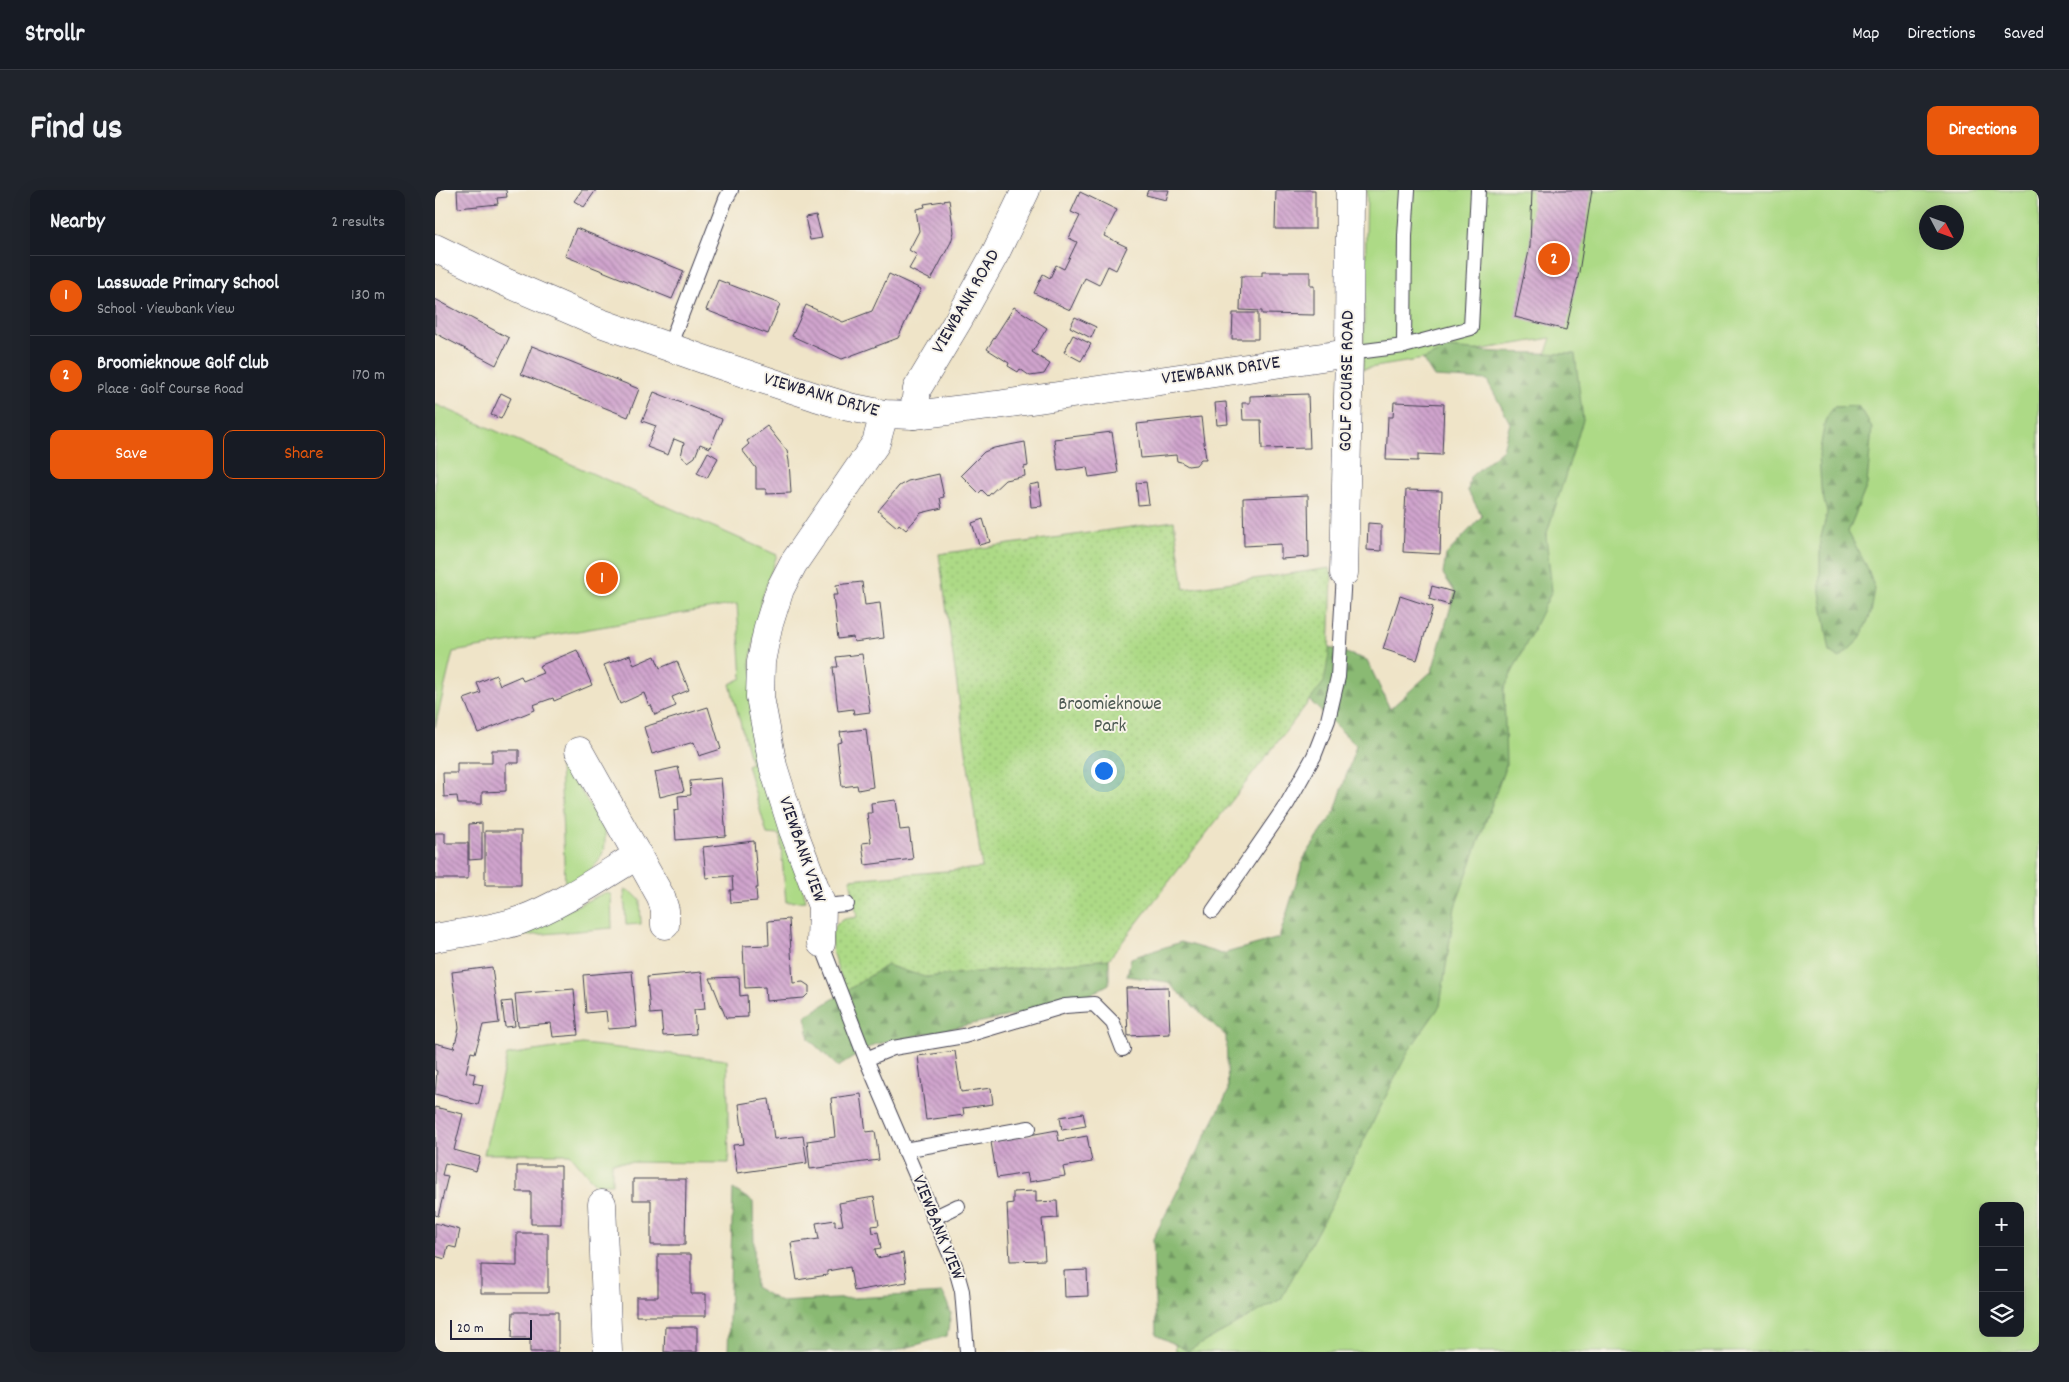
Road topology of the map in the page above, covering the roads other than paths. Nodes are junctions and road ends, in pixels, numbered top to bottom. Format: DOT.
graph roads {
  1 [pos="731,190"];
  2 [pos="1026,190"];
  3 [pos="1350,190"];
  4 [pos="1408,190"];
  5 [pos="1478,190"];
  6 [pos="435,248"];
  7 [pos="1404,346"];
  8 [pos="669,347"];
  9 [pos="1349,353"];
  10 [pos="884,414"];
  11 [pos="915,414"];
  12 [pos="1344,573"];
  13 [pos="579,751"];
  14 [pos="638,855"];
  15 [pos="1213,911"];
  16 [pos="665,925"];
  17 [pos="435,938"];
  18 [pos="821,943"];
  19 [pos="1123,1049"];
  20 [pos="866,1059"];
  21 [pos="1029,1128"];
  22 [pos="904,1150"];
  23 [pos="602,1204"];
  24 [pos="958,1206"];
  25 [pos="933,1218"];
  26 [pos="608,1352"];
  27 [pos="967,1352"];
  1 -- 8 [label="lane"];
  2 -- 11 [label="street, VIEWBANK ROAD"];
  3 -- 9 [label="street, GOLF COURSE ROAD"];
  4 -- 7 [label="lane"];
  5 -- 7 [label="lane"];
  6 -- 8 [label="street, VIEWBANK DRIVE"];
  7 -- 9 [label="lane"];
  8 -- 10 [label="street, VIEWBANK DRIVE"];
  9 -- 11 [label="street, VIEWBANK DRIVE"];
  9 -- 12 [label="street, GOLF COURSE ROAD"];
  10 -- 11 [label="street, VIEWBANK DRIVE"];
  10 -- 18 [label="street, VIEWBANK VIEW"];
  12 -- 15 [label="lane"];
  13 -- 14 [label="street"];
  14 -- 16 [label="street"];
  14 -- 17 [label="street"];
  18 -- 20 [label="lane, VIEWBANK VIEW"];
  19 -- 20 [label="lane"];
  20 -- 22 [label="lane, VIEWBANK VIEW"];
  21 -- 22 [label="lane"];
  22 -- 25 [label="lane, VIEWBANK VIEW"];
  23 -- 26 [label="street"];
  24 -- 25 [label="lane"];
  25 -- 27 [label="lane, VIEWBANK VIEW"];
}
